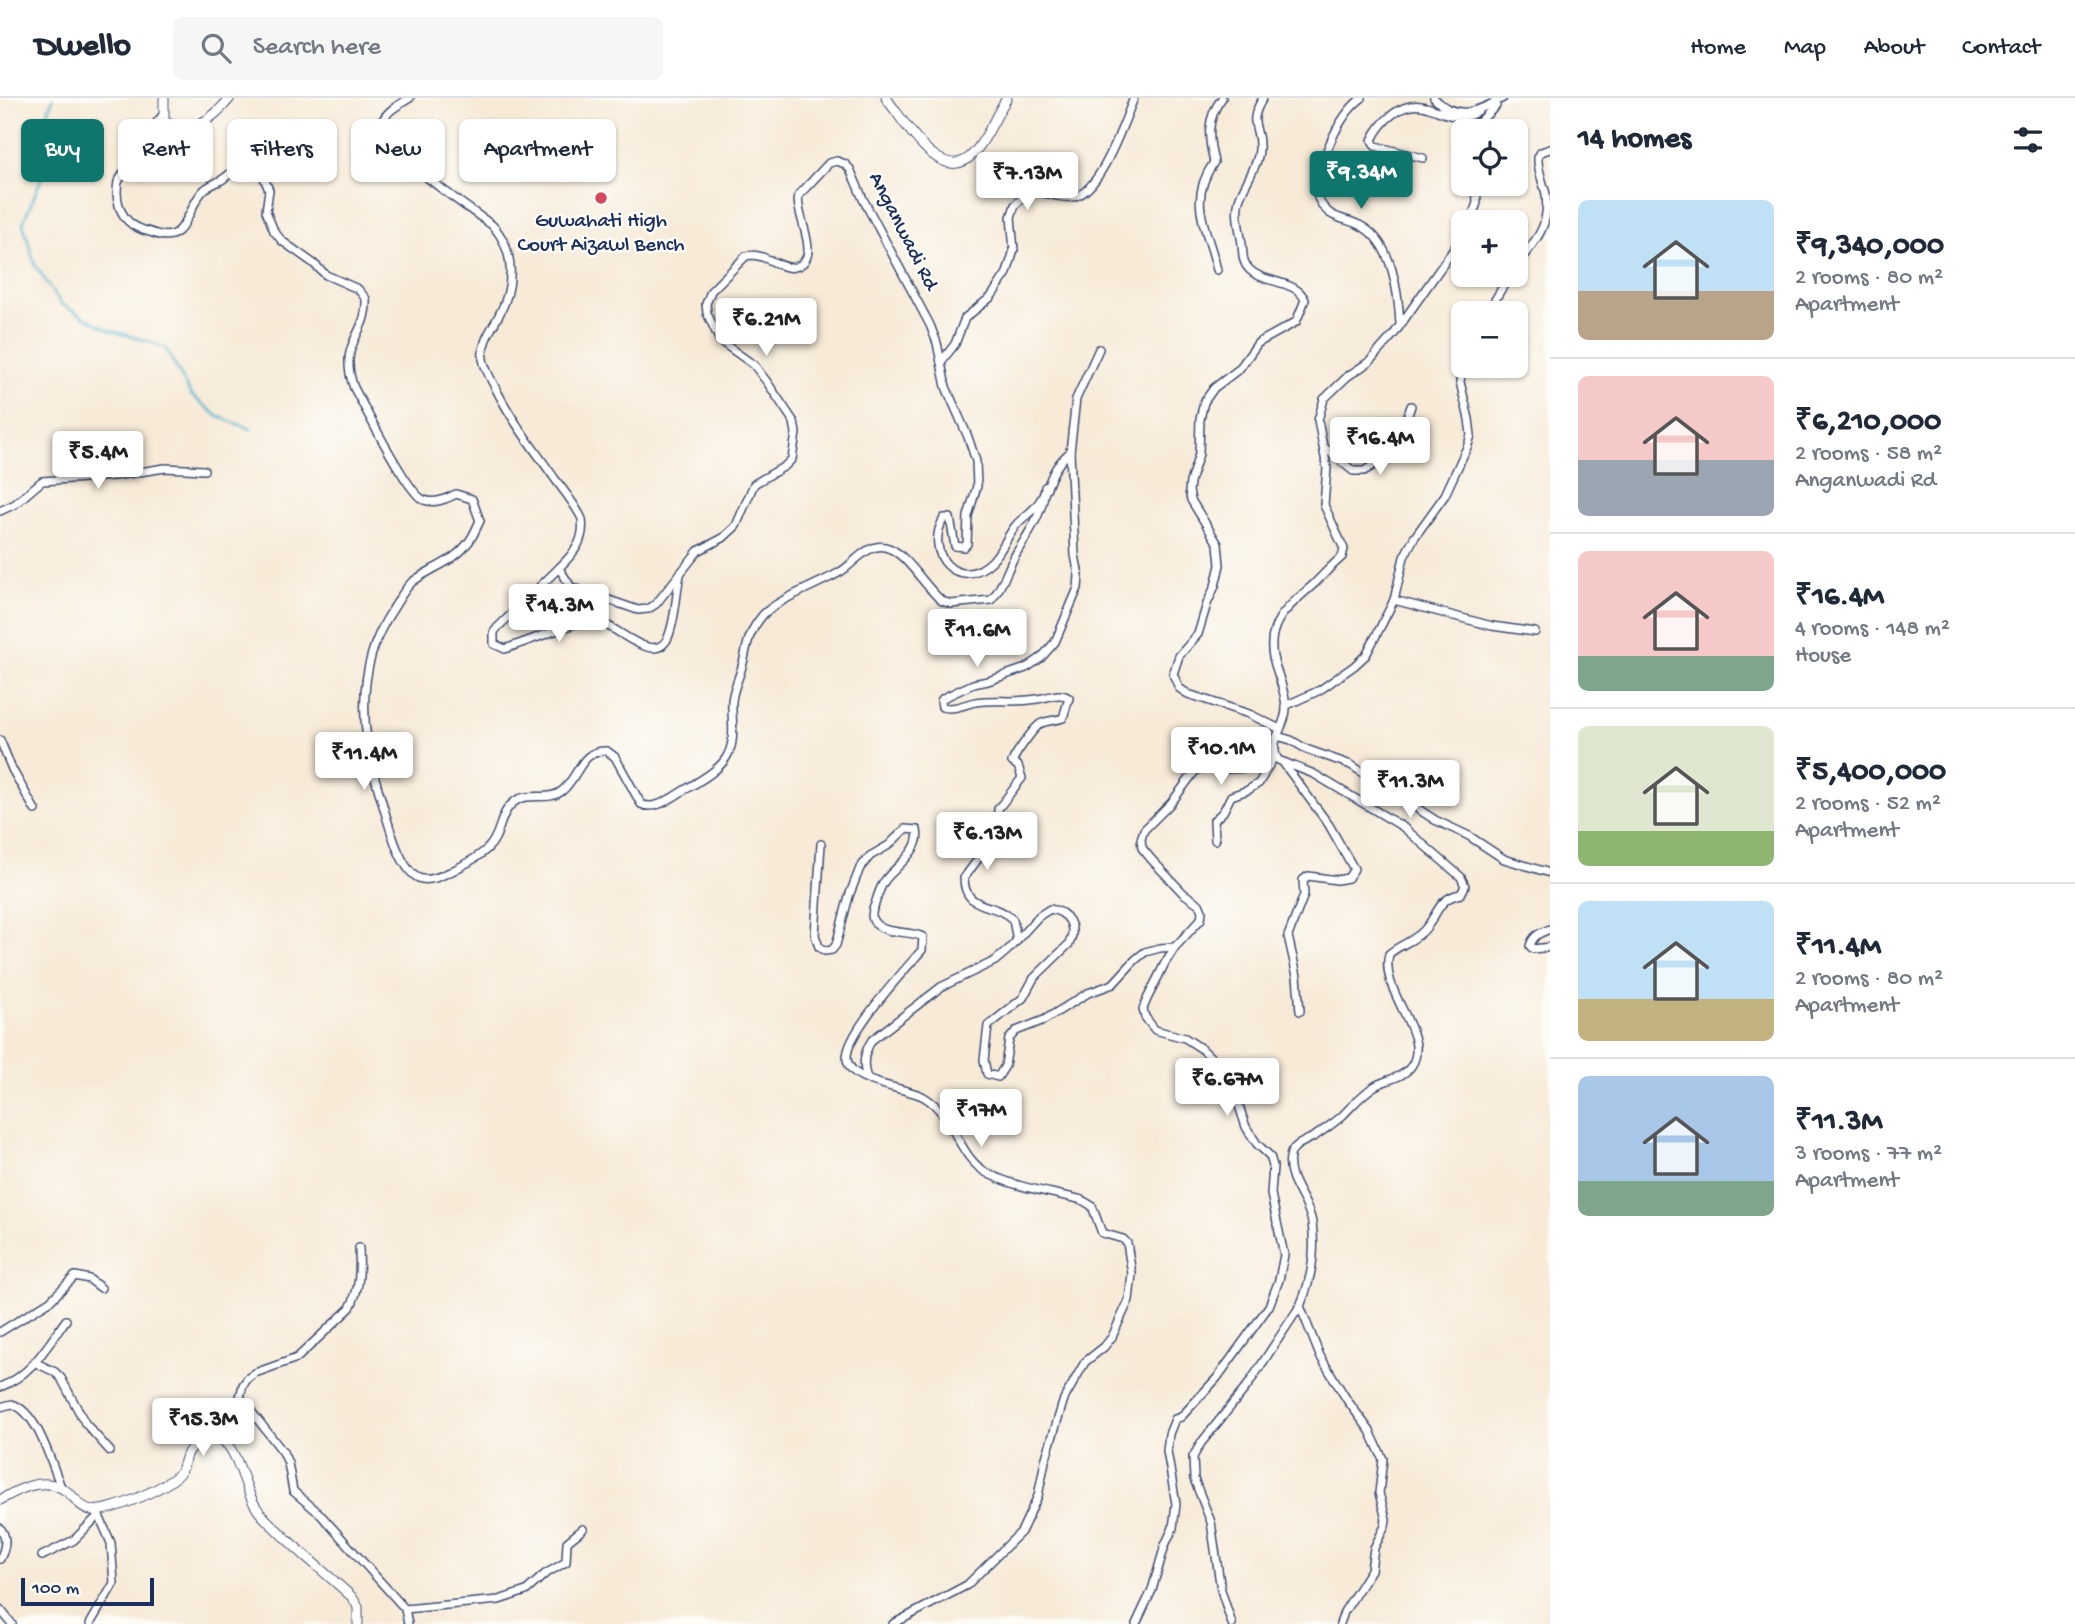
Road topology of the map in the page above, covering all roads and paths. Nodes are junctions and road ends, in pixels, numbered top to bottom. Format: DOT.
graph roads {
  1 [pos="164,98"];
  2 [pos="230,98"];
  3 [pos="410,98"];
  4 [pos="886,98"];
  5 [pos="1007,98"];
  6 [pos="1134,98"];
  7 [pos="1222,98"];
  8 [pos="1262,98"];
  9 [pos="1362,98"];
  10 [pos="1434,98"];
  11 [pos="1505,98"];
  12 [pos="1479,110"];
  13 [pos="163,115"];
  14 [pos="1481,119"];
  15 [pos="1550,149"];
  16 [pos="1423,158"];
  17 [pos="1528,252"];
  18 [pos="1451,255"];
  19 [pos="1217,270"];
  20 [pos="1400,323"];
  21 [pos="1099,349"];
  22 [pos="941,362"];
  23 [pos="1461,378"];
  24 [pos="1411,406"];
  25 [pos="1321,444"];
  26 [pos="1070,452"];
  27 [pos="204,470"];
  28 [pos="1045,488"];
  29 [pos="0,511"];
  30 [pos="559,568"];
  31 [pos="682,571"];
  32 [pos="1394,600"];
  33 [pos="1535,632"];
  34 [pos="1286,706"];
  35 [pos="1278,732"];
  36 [pos="0,740"];
  37 [pos="1275,753"];
  38 [pos="1284,764"];
  39 [pos="34,810"];
  40 [pos="1215,840"];
  41 [pos="821,844"];
  42 [pos="1550,873"];
  43 [pos="1550,929"];
  44 [pos="1017,941"];
  45 [pos="1175,947"];
  46 [pos="1550,947"];
  47 [pos="1300,1011"];
  48 [pos="867,1079"];
  49 [pos="359,1248"];
  50 [pos="101,1288"];
  51 [pos="1300,1306"];
  52 [pos="66,1320"];
  53 [pos="0,1332"];
  54 [pos="36,1363"];
  55 [pos="0,1387"];
  56 [pos="0,1407"];
  57 [pos="110,1451"];
  58 [pos="61,1487"];
  59 [pos="0,1500"];
  60 [pos="97,1513"];
  61 [pos="0,1528"];
  62 [pos="583,1529"];
  63 [pos="43,1556"];
  64 [pos="0,1559"];
  65 [pos="0,1609"];
  66 [pos="405,1609"];
  67 [pos="12,1624"];
  68 [pos="90,1624"];
  69 [pos="358,1624"];
  70 [pos="408,1624"];
  71 [pos="893,1624"];
  72 [pos="1136,1624"];
  73 [pos="1232,1624"];
  74 [pos="1340,1624"];
  1 -- 13 [label="street"];
  2 -- 13 [label="street"];
  3 -- 30 [label="street"];
  4 -- 5 [label="street"];
  6 -- 22 [label="street"];
  7 -- 19 [label="street"];
  8 -- 35 [label="street"];
  9 -- 20 [label="street"];
  10 -- 12 [label="street"];
  11 -- 12 [label="street"];
  11 -- 14 [label="street"];
  12 -- 16 [label="street"];
  13 -- 28 [label="street"];
  15 -- 17 [label="street"];
  18 -- 20 [label="street"];
  20 -- 25 [label="street"];
  21 -- 26 [label="street"];
  22 -- 28 [label="street, Anganwadi Rd"];
  22 -- 31 [label="street, Anganwadi Rd"];
  23 -- 32 [label="street"];
  24 -- 25 [label="street"];
  25 -- 34 [label="street"];
  26 -- 28 [label="street, Anganwadi Rd"];
  26 -- 44 [label="street"];
  27 -- 29 [label="street"];
  30 -- 31 [label="street, Anganwadi Rd"];
  30 -- 31 [label="street"];
  32 -- 33 [label="street"];
  32 -- 34 [label="street"];
  34 -- 35 [label="street"];
  35 -- 37 [label="street"];
  35 -- 42 [label="street"];
  36 -- 39 [label="street"];
  37 -- 38 [label="street"];
  37 -- 40 [label="street"];
  37 -- 45 [label="street"];
  38 -- 47 [label="street"];
  38 -- 51 [label="street"];
  41 -- 48 [label="street"];
  43 -- 46 [label="street"];
  44 -- 45 [label="street"];
  44 -- 48 [label="street"];
  45 -- 72 [label="street"];
  48 -- 71 [label="street"];
  49 -- 66 [label="street"];
  50 -- 53 [label="street"];
  51 -- 73 [label="street"];
  51 -- 74 [label="street"];
  52 -- 54 [label="street"];
  54 -- 55 [label="street"];
  54 -- 57 [label="street"];
  56 -- 58 [label="street"];
  58 -- 59 [label="street"];
  58 -- 60 [label="street"];
  60 -- 63 [label="street"];
  60 -- 68 [label="street"];
  60 -- 69 [label="street"];
  61 -- 64 [label="street"];
  62 -- 66 [label="street"];
  65 -- 67 [label="street"];
  66 -- 70 [label="street"];
}
